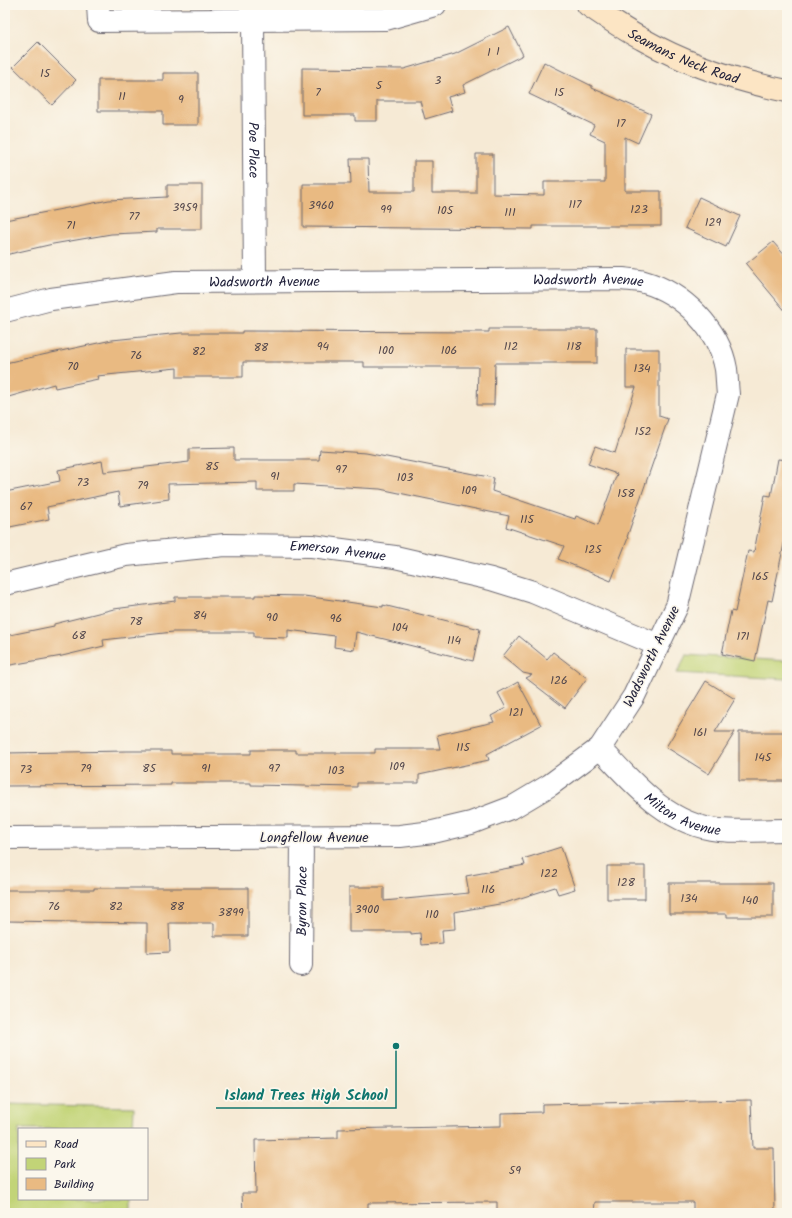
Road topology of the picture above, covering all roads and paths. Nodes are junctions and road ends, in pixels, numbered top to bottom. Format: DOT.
graph roads {
  1 [pos="98,5"];
  2 [pos="435,5"];
  3 [pos="588,5"];
  4 [pos="253,19"];
  5 [pos="787,91"];
  6 [pos="255,280"];
  7 [pos="5,311"];
  8 [pos="5,584"];
  9 [pos="658,645"];
  10 [pos="600,748"];
  11 [pos="787,830"];
  12 [pos="302,837"];
  13 [pos="5,838"];
  14 [pos="301,965"];
  1 -- 4 [label="street"];
  2 -- 4 [label="street"];
  3 -- 5 [label="main road, Seamans Neck Road"];
  4 -- 6 [label="street, Poe Place"];
  6 -- 7 [label="street, Wadsworth Avenue"];
  6 -- 9 [label="street, Wadsworth Avenue"];
  8 -- 9 [label="street, Emerson Avenue"];
  9 -- 10 [label="street, Wadsworth Avenue"];
  10 -- 11 [label="street, Milton Avenue"];
  10 -- 12 [label="street, Longfellow Avenue"];
  12 -- 13 [label="street, Longfellow Avenue"];
  12 -- 14 [label="street, Byron Place"];
}
